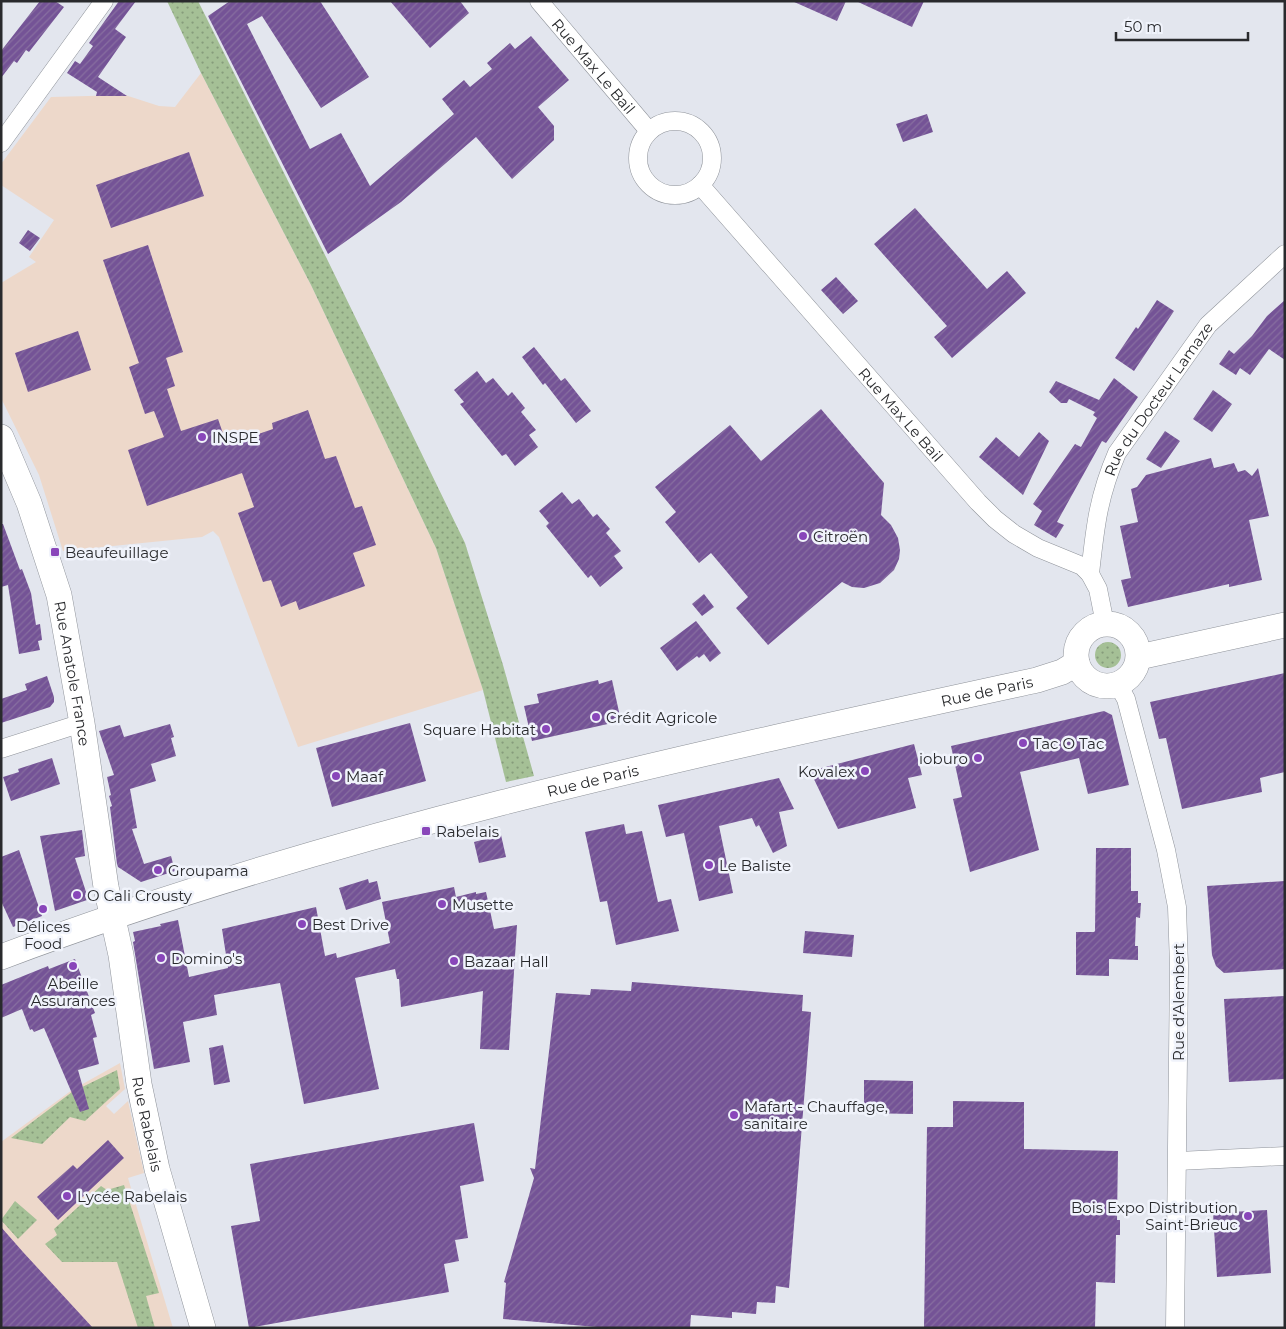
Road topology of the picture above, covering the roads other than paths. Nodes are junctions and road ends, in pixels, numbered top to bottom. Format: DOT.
graph roads {
  1 [pos="104,1"];
  2 [pos="539,1"];
  3 [pos="650,131"];
  4 [pos="1,143"];
  5 [pos="700,185"];
  6 [pos="1285,254"];
  7 [pos="1,437"];
  8 [pos="1090,574"];
  9 [pos="1105,624"];
  10 [pos="1285,625"];
  11 [pos="1139,657"];
  12 [pos="1077,663"];
  13 [pos="1118,685"];
  14 [pos="82,723"];
  15 [pos="1,749"];
  16 [pos="112,916"];
  17 [pos="1,957"];
  18 [pos="1285,1156"];
  19 [pos="1178,1161"];
  20 [pos="203,1328"];
  21 [pos="1175,1328"];
  1 -- 4 [label="street"];
  2 -- 3 [label="street, Rue Max Le Bail"];
  3 -- 5 [label="street"];
  3 -- 5 [label="street"];
  5 -- 8 [label="street, Rue Max Le Bail"];
  6 -- 8 [label="street, Rue du Docteur Lamaze"];
  7 -- 14 [label="main road, Rue Anatole France"];
  8 -- 9 [label="street"];
  9 -- 11 [label="main road"];
  9 -- 12 [label="main road"];
  10 -- 11 [label="main road"];
  11 -- 13 [label="main road"];
  12 -- 13 [label="main road"];
  12 -- 16 [label="main road, Rue de Paris"];
  13 -- 19 [label="street, Rue d'Alembert"];
  14 -- 15 [label="street"];
  14 -- 16 [label="main road, Rue Anatole France"];
  16 -- 17 [label="main road, Rue de Paris"];
  16 -- 20 [label="main road, Rue Rabelais"];
  18 -- 19 [label="street"];
  19 -- 21 [label="street, Rue d'Alembert"];
}
